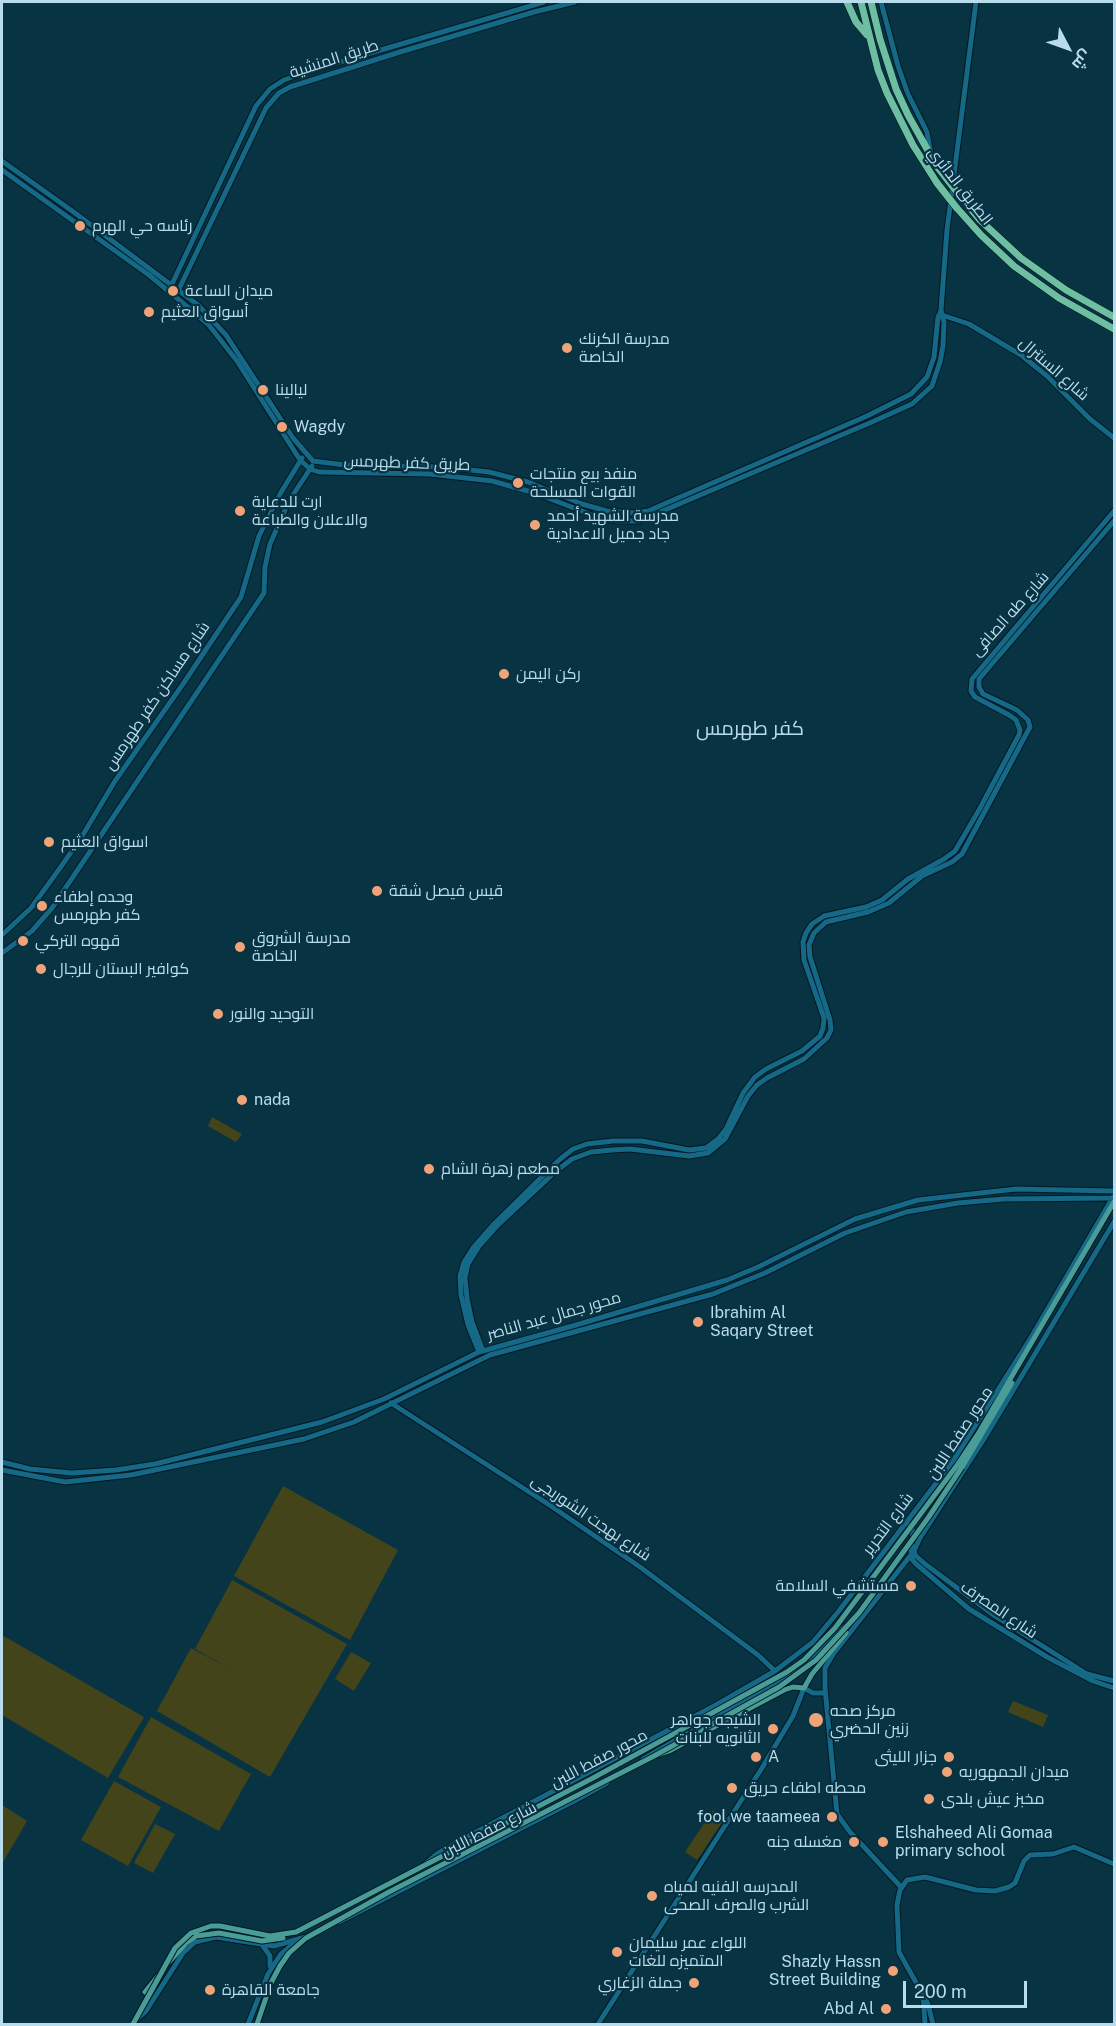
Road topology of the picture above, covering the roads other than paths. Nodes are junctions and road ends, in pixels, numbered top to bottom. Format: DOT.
graph roads {
  1 [pos="544,2"];
  2 [pos="575,2"];
  3 [pos="847,2"];
  4 [pos="861,2"];
  5 [pos="871,2"];
  6 [pos="881,2"];
  7 [pos="976,2"];
  8 [pos="868,37"];
  9 [pos="931,156"];
  10 [pos="2,161"];
  11 [pos="2,170"];
  12 [pos="172,284"];
  13 [pos="179,289"];
  14 [pos="941,314"];
  15 [pos="1114,317"];
  16 [pos="1114,328"];
  17 [pos="1114,438"];
  18 [pos="305,454"];
  19 [pos="300,460"];
  20 [pos="315,462"];
  21 [pos="310,469"];
  22 [pos="1114,511"];
  23 [pos="1114,521"];
  24 [pos="1059,583"];
  25 [pos="969,834"];
  26 [pos="824,920"];
  27 [pos="2,935"];
  28 [pos="2,953"];
  29 [pos="820,1036"];
  30 [pos="825,1041"];
  31 [pos="1114,1196"];
  32 [pos="1114,1207"];
  33 [pos="1114,1222"];
  34 [pos="481,1351"];
  35 [pos="384,1399"];
  36 [pos="392,1404"];
  37 [pos="2,1462"];
  38 [pos="2,1470"];
  39 [pos="906,1521"];
  40 [pos="908,1547"];
  41 [pos="913,1553"];
  42 [pos="864,1615"];
  43 [pos="775,1671"];
  44 [pos="1114,1681"];
  45 [pos="1106,1683"];
  46 [pos="804,1688"];
  47 [pos="1114,1688"];
  48 [pos="825,1691"];
  49 [pos="654,1756"];
  50 [pos="1114,1864"];
  51 [pos="423,1866"];
  52 [pos="901,1887"];
  53 [pos="253,1933"];
  54 [pos="290,1935"];
  55 [pos="300,1938"];
  56 [pos="196,1939"];
  57 [pos="262,1945"];
  58 [pos="268,1974"];
  59 [pos="145,1992"];
  60 [pos="923,1995"];
  61 [pos="134,2022"];
  62 [pos="248,2025"];
  63 [pos="257,2025"];
  64 [pos="598,2025"];
  65 [pos="926,2025"];
  66 [pos="933,2025"];
  1 -- 12 [label="street, طريق المنشية"];
  2 -- 13 [label="street, طريق المنشية"];
  3 -- 8 [label="highway"];
  4 -- 8 [label="highway, الطريق الدائري"];
  5 -- 9 [label="highway, الطريق الدائري"];
  6 -- 9 [label="street"];
  7 -- 14 [label="street, طريق كفر طهرمس"];
  8 -- 16 [label="highway, الطريق الدائري, bridge"];
  9 -- 15 [label="highway, الطريق الدائري, bridge"];
  10 -- 12 [label="street"];
  11 -- 19 [label="street"];
  12 -- 13 [label="street"];
  13 -- 18 [label="street"];
  14 -- 17 [label="street, شارع السنترال"];
  14 -- 20 [label="street, طريق كفر طهرمس"];
  14 -- 21 [label="street, طريق كفر طهرمس"];
  18 -- 19 [label="street, شارع مساكن كفر طهرمس"];
  18 -- 20 [label="street"];
  19 -- 21 [label="street"];
  19 -- 27 [label="street, شارع مساكن كفر طهرمس"];
  20 -- 21 [label="street"];
  21 -- 28 [label="street"];
  22 -- 24 [label="street, شارع طه الصافى"];
  23 -- 24 [label="street, شارع طه الصافى"];
  24 -- 25 [label="street, شارع طه الصافى"];
  24 -- 25 [label="street, شارع طه الصافى"];
  25 -- 26 [label="street"];
  26 -- 29 [label="street"];
  26 -- 30 [label="street"];
  29 -- 30 [label="street"];
  29 -- 34 [label="street"];
  30 -- 34 [label="street"];
  31 -- 34 [label="street, محور جمال عبد الناصر"];
  31 -- 36 [label="street, محور جمال عبد الناصر"];
  31 -- 39 [label="street, شارع التحرير"];
  31 -- 51 [label="main road, محور صفط اللبن, bridge"];
  32 -- 40 [label="main road, محور صفط اللبن, bridge"];
  33 -- 41 [label="street, شارع التحرير"];
  34 -- 35 [label="street, محور جمال عبد الناصر"];
  35 -- 36 [label="street, شارع بهجت الشوربجى"];
  35 -- 37 [label="street, محور جمال عبد الناصر"];
  36 -- 38 [label="street, محور جمال عبد الناصر"];
  36 -- 43 [label="street, شارع بهجت الشوربجى"];
  39 -- 41 [label="street"];
  39 -- 43 [label="street, شارع التحرير"];
  40 -- 46 [label="main road, bridge"];
  40 -- 49 [label="main road, محور صفط اللبن, bridge"];
  41 -- 42 [label="street, شارع التحرير"];
  41 -- 45 [label="street, شارع المصرف"];
  42 -- 48 [label="street, شارع التحرير"];
  42 -- 55 [label="street, شارع صفط اللبن"];
  43 -- 51 [label="street, شارع التحرير, bridge"];
  44 -- 45 [label="street, شارع المصرف"];
  45 -- 47 [label="street, شارع المصرف"];
  46 -- 48 [label="street"];
  46 -- 49 [label="main road, bridge"];
  46 -- 64 [label="street"];
  48 -- 52 [label="street, شارع التحرير"];
  49 -- 63 [label="main road, محور صفط اللبن, bridge"];
  50 -- 52 [label="street"];
  51 -- 54 [label="main road, محور صفط اللبن, bridge"];
  52 -- 60 [label="street"];
  53 -- 57 [label="street"];
  54 -- 56 [label="main road, bridge"];
  54 -- 61 [label="main road, محور صفط اللبن, bridge"];
  55 -- 57 [label="street, شارع صفط اللبن"];
  55 -- 58 [label="street, شارع صفط اللبن"];
  56 -- 57 [label="street"];
  56 -- 59 [label="main road"];
  56 -- 61 [label="street"];
  57 -- 58 [label="street"];
  58 -- 62 [label="street, شارع صفط اللبن"];
  60 -- 65 [label="street"];
  60 -- 66 [label="street"];
}
